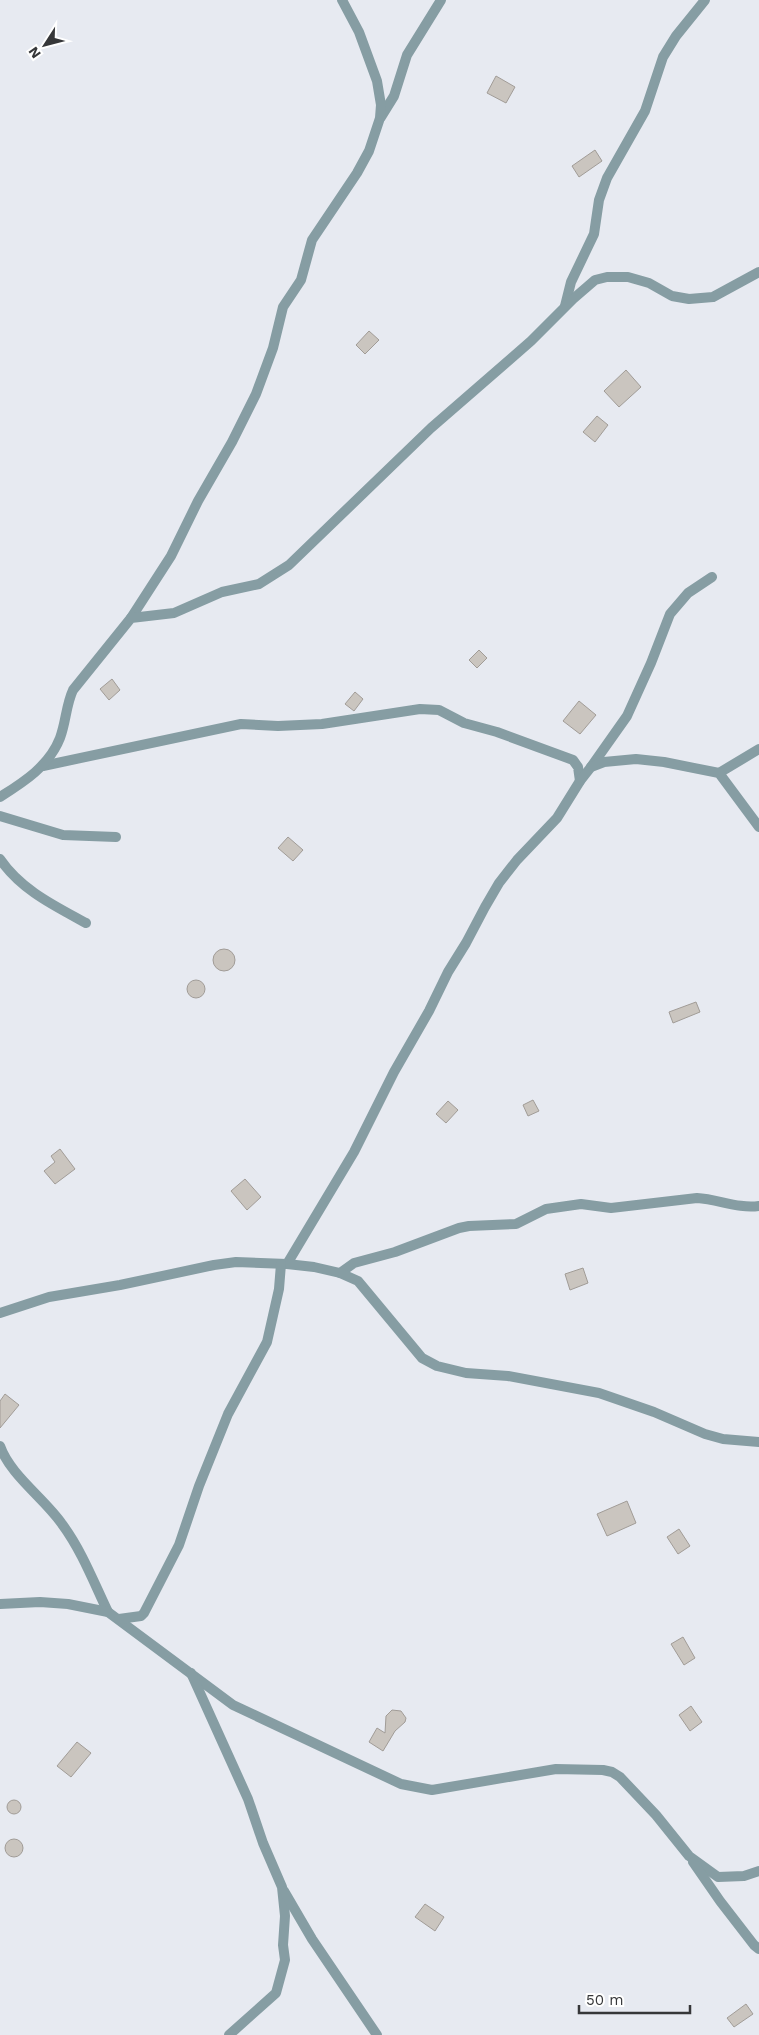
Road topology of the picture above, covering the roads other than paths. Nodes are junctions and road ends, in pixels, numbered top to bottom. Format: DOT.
graph roads {
  1 [pos="342,0"];
  2 [pos="441,0"];
  3 [pos="705,0"];
  4 [pos="380,118"];
  5 [pos="759,272"];
  6 [pos="565,307"];
  7 [pos="712,577"];
  8 [pos="131,618"];
  9 [pos="759,749"];
  10 [pos="573,760"];
  11 [pos="43,766"];
  12 [pos="591,767"];
  13 [pos="719,773"];
  14 [pos="580,781"];
  15 [pos="0,797"];
  16 [pos="0,816"];
  17 [pos="759,827"];
  18 [pos="116,837"];
  19 [pos="0,859"];
  20 [pos="86,924"];
  21 [pos="759,1206"];
  22 [pos="284,1264"];
  23 [pos="340,1273"];
  24 [pos="0,1313"];
  25 [pos="759,1442"];
  26 [pos="0,1446"];
  27 [pos="0,1604"];
  28 [pos="108,1612"];
  29 [pos="119,1619"];
  30 [pos="190,1672"];
  31 [pos="689,1856"];
  32 [pos="759,1871"];
  33 [pos="282,1887"];
  34 [pos="759,1949"];
  35 [pos="229,2035"];
  36 [pos="378,2035"];
  1 -- 4 [label="street"];
  2 -- 4 [label="street"];
  3 -- 6 [label="street"];
  4 -- 8 [label="street"];
  5 -- 6 [label="street"];
  6 -- 8 [label="street"];
  7 -- 12 [label="street"];
  8 -- 11 [label="street"];
  9 -- 13 [label="street"];
  10 -- 11 [label="street"];
  10 -- 12 [label="street"];
  10 -- 14 [label="street"];
  11 -- 15 [label="street"];
  12 -- 13 [label="street"];
  12 -- 14 [label="street"];
  13 -- 17 [label="street"];
  14 -- 22 [label="street"];
  16 -- 18 [label="street"];
  19 -- 20 [label="street"];
  21 -- 23 [label="street"];
  22 -- 23 [label="street"];
  22 -- 24 [label="street"];
  22 -- 29 [label="street"];
  23 -- 25 [label="street"];
  26 -- 28 [label="street"];
  27 -- 28 [label="street"];
  28 -- 29 [label="street"];
  29 -- 30 [label="street"];
  30 -- 31 [label="street"];
  30 -- 33 [label="street"];
  31 -- 32 [label="street"];
  31 -- 34 [label="street"];
  33 -- 35 [label="street"];
  33 -- 36 [label="street"];
}
